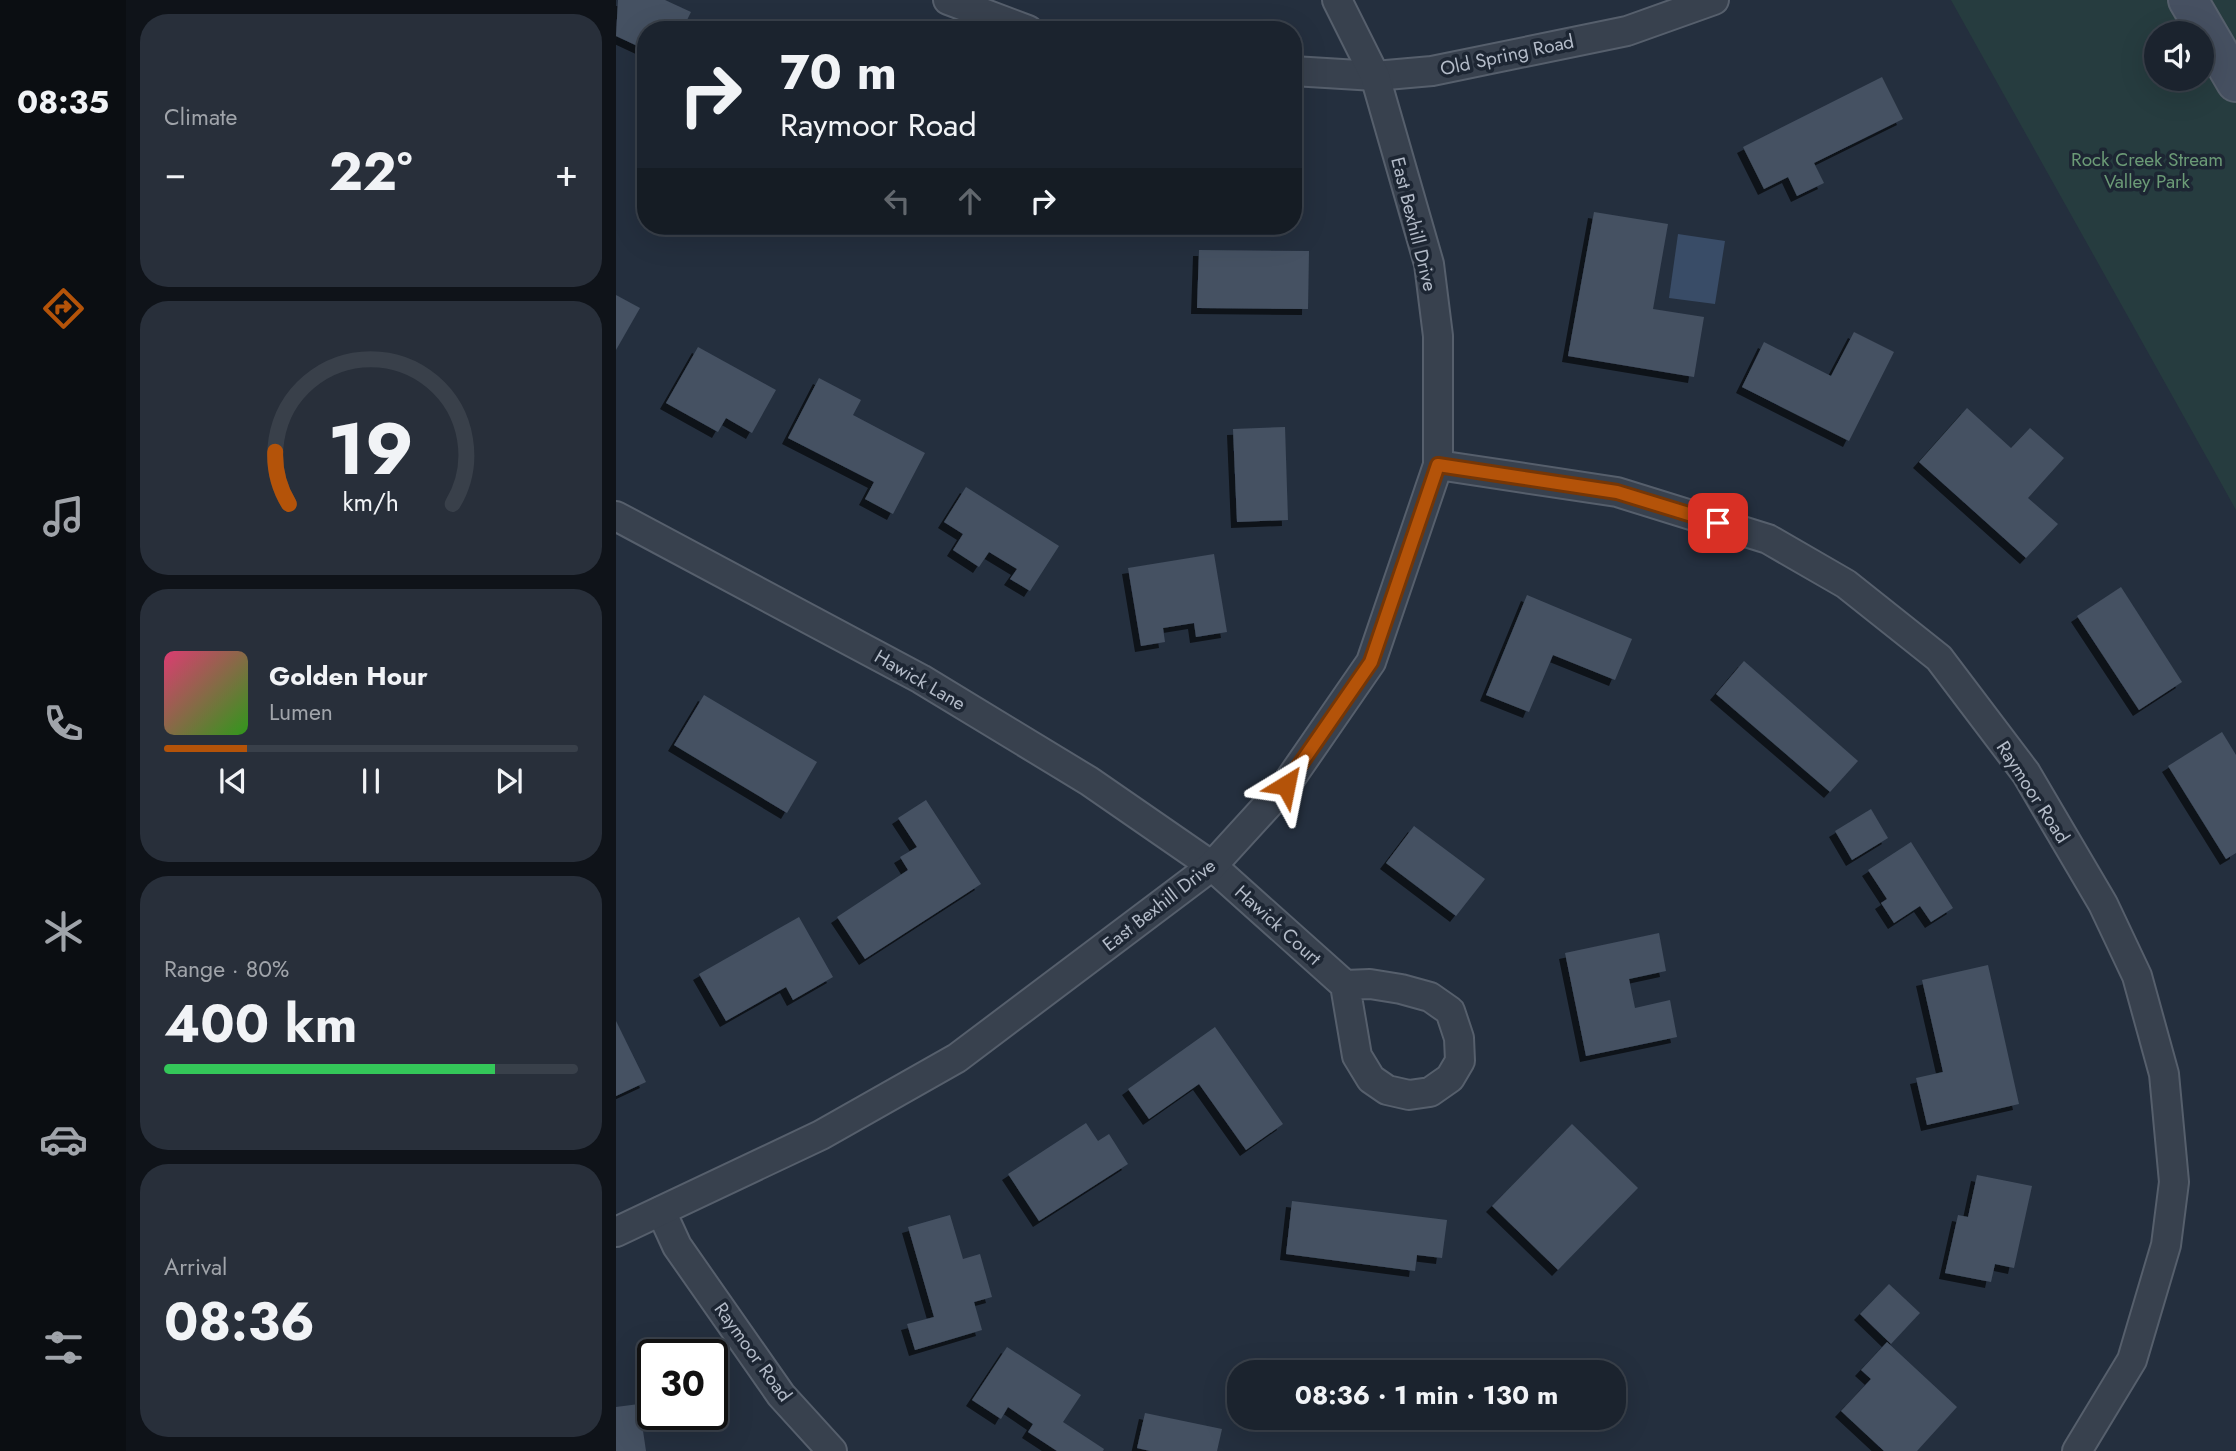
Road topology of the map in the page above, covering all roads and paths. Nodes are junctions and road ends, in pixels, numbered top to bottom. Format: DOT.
graph roads {
  1 [pos="948,0"];
  2 [pos="1337,0"];
  3 [pos="1714,0"];
  4 [pos="2189,0"];
  5 [pos="1003,21"];
  6 [pos="1302,72"];
  7 [pos="1374,76"];
  8 [pos="2236,82"];
  9 [pos="1438,465"];
  10 [pos="616,516"];
  11 [pos="1212,866"];
  12 [pos="1345,985"];
  13 [pos="661,1211"];
  14 [pos="616,1232"];
  15 [pos="832,1451"];
  16 [pos="2077,1451"];
  1 -- 5 [label="street"];
  2 -- 7 [label="street, East Bexhill Drive"];
  3 -- 7 [label="street, Old Spring Road"];
  4 -- 8 [label="street"];
  6 -- 7 [label="street, Old Spring Road"];
  7 -- 9 [label="street, East Bexhill Drive"];
  9 -- 11 [label="street, East Bexhill Drive"];
  9 -- 16 [label="street, Raymoor Road"];
  10 -- 11 [label="street, Hawick Lane"];
  11 -- 12 [label="street, Hawick Court"];
  11 -- 13 [label="street, East Bexhill Drive"];
  12 -- 12 [label="street"];
  13 -- 14 [label="street, East Bexhill Drive"];
  13 -- 15 [label="street, Raymoor Road"];
}
